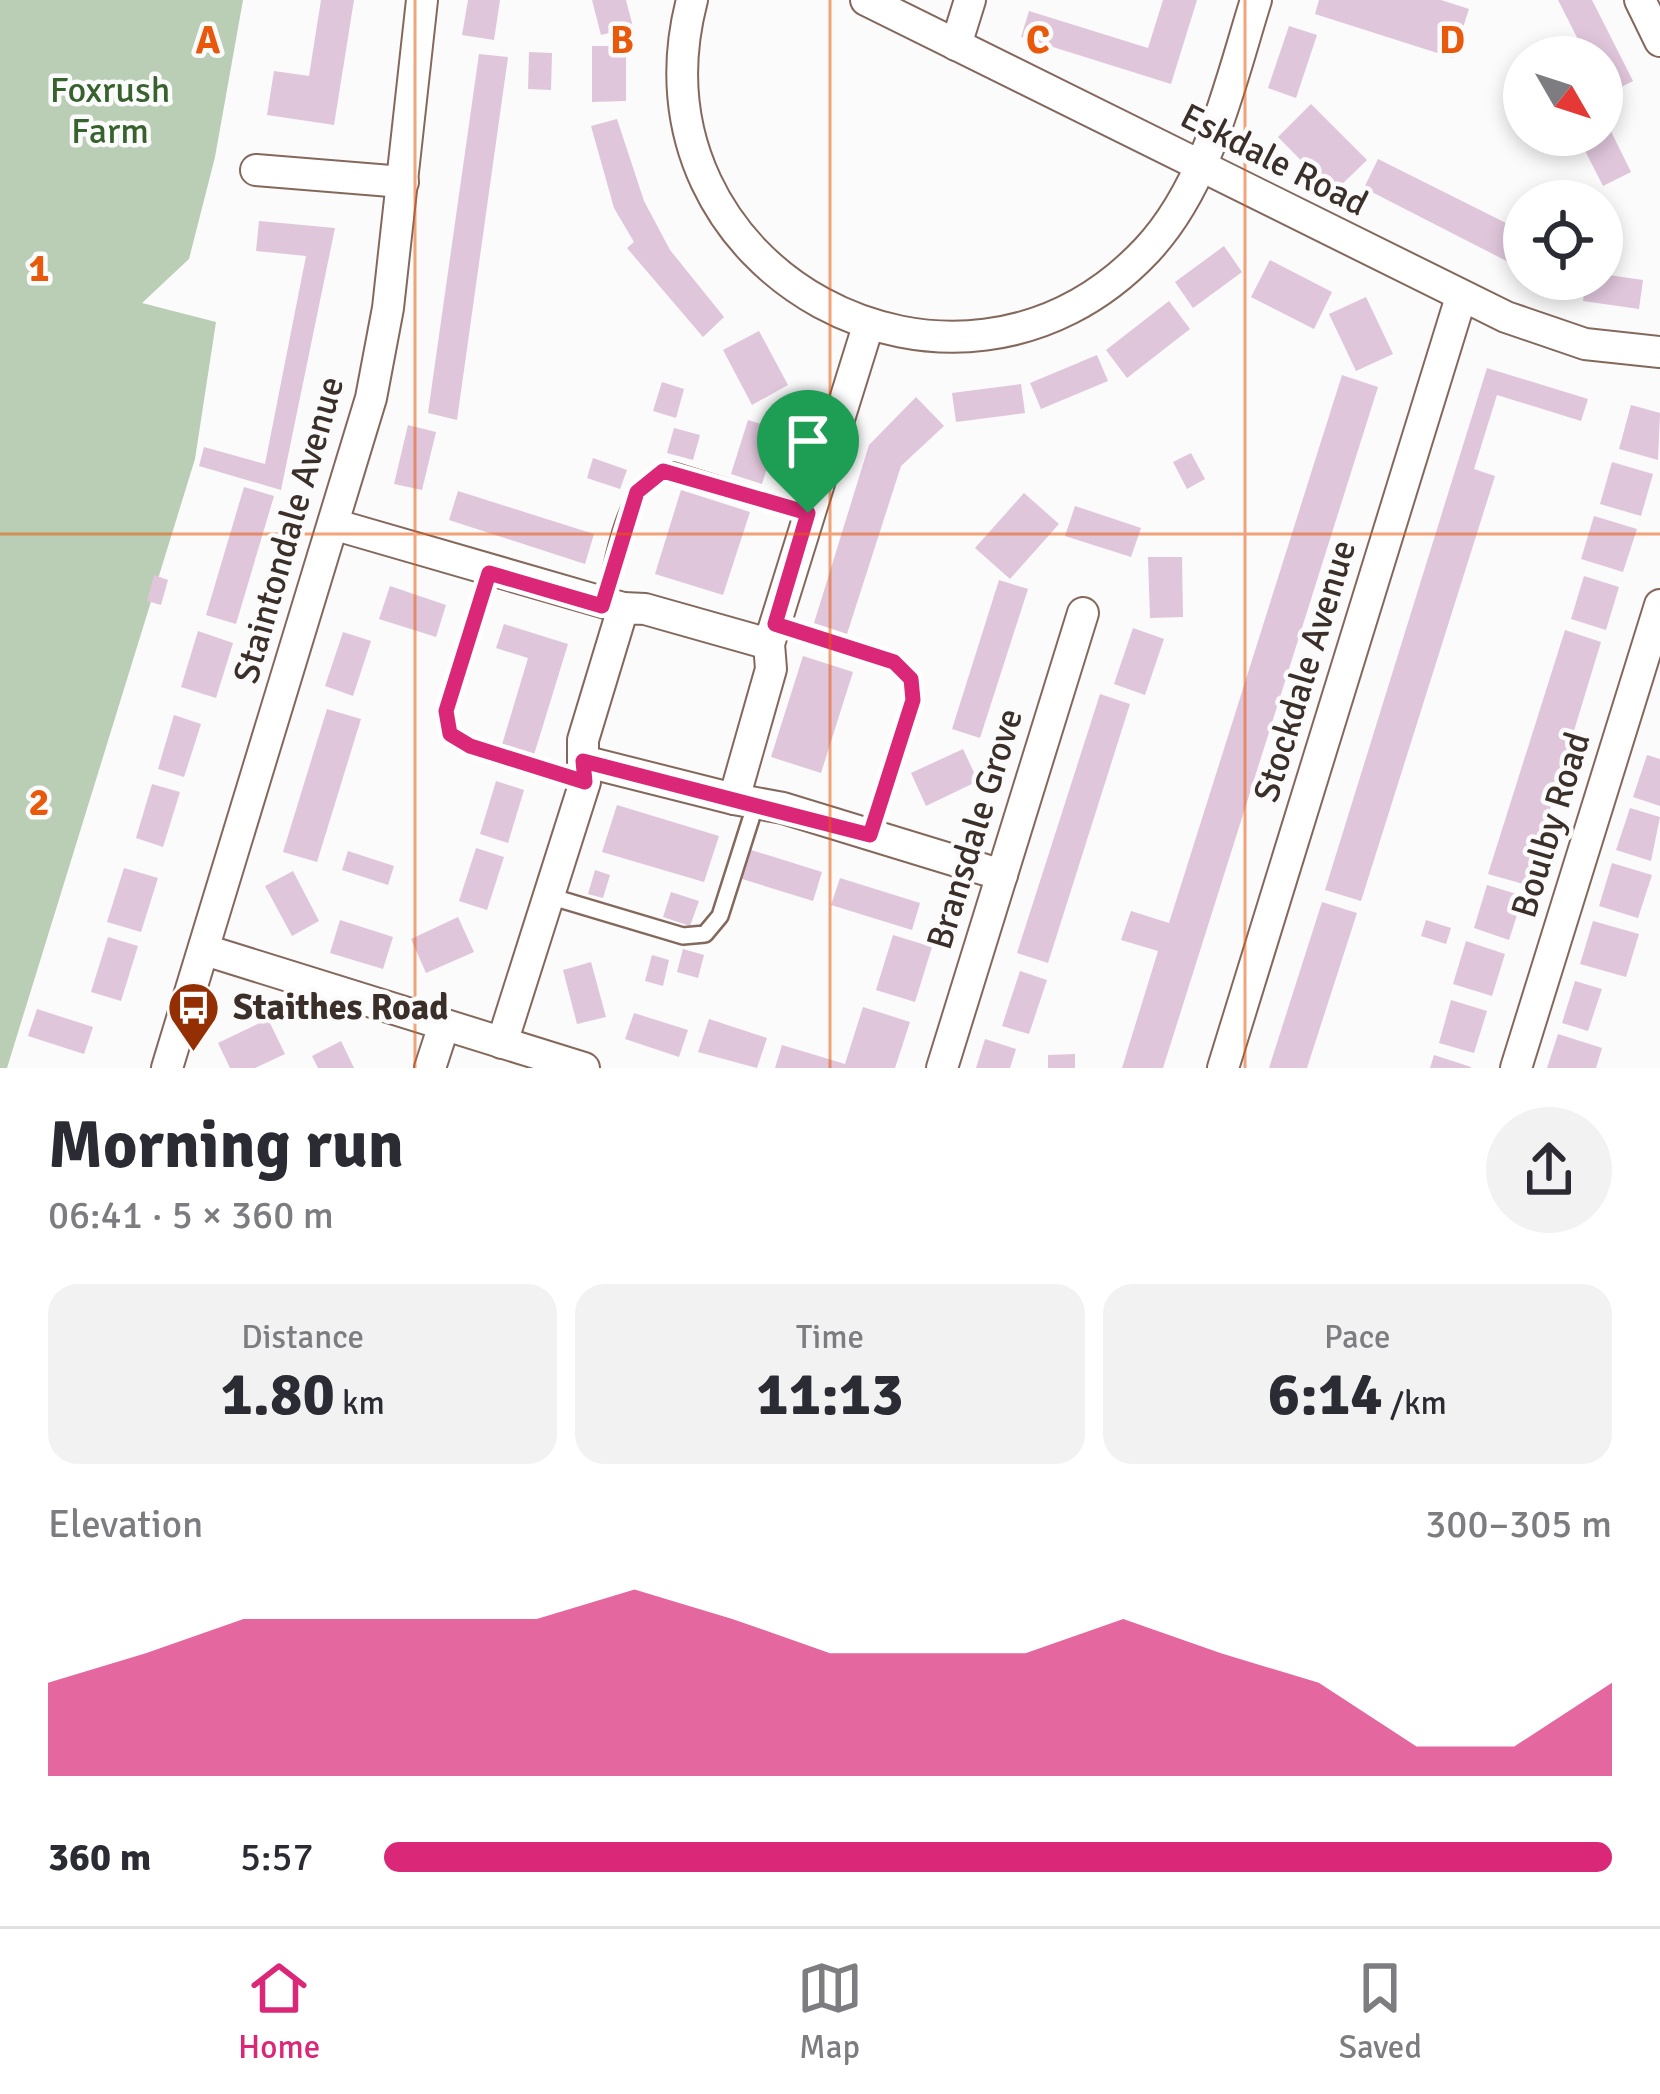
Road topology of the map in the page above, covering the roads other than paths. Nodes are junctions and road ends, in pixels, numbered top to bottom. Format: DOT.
graph roads {
  1 [pos="422,0"];
  2 [pos="692,0"];
  3 [pos="866,0"];
  4 [pos="970,0"];
  5 [pos="1256,0"];
  6 [pos="1640,0"];
  7 [pos="1660,41"];
  8 [pos="956,45"];
  9 [pos="1197,165"];
  10 [pos="256,170"];
  11 [pos="403,182"];
  12 [pos="1461,297"];
  13 [pos="868,326"];
  14 [pos="1660,352"];
  15 [pos="808,513"];
  16 [pos="336,525"];
  17 [pos="489,573"];
  18 [pos="1660,605"];
  19 [pos="612,607"];
  20 [pos="1083,613"];
  21 [pos="772,634"];
  22 [pos="584,772"];
  23 [pos="745,801"];
  24 [pos="870,835"];
  25 [pos="1002,875"];
  26 [pos="549,896"];
  27 [pos="205,950"];
  28 [pos="444,1025"];
  29 [pos="502,1043"];
  30 [pos="167,1068"];
  31 [pos="430,1068"];
  32 [pos="584,1068"];
  33 [pos="942,1068"];
  34 [pos="1222,1068"];
  35 [pos="1516,1068"];
  1 -- 11 [label="street, Staintondale Avenue"];
  2 -- 13 [label="street"];
  3 -- 8 [label="street, Eskdale Road"];
  4 -- 8 [label="street"];
  5 -- 9 [label="street"];
  6 -- 7 [label="street"];
  8 -- 9 [label="street, Eskdale Road"];
  9 -- 12 [label="street, Eskdale Road"];
  9 -- 13 [label="street"];
  10 -- 11 [label="street"];
  11 -- 16 [label="street, Staintondale Avenue"];
  12 -- 14 [label="street, Eskdale Road"];
  12 -- 34 [label="street, Stockdale Avenue"];
  13 -- 15 [label="street"];
  15 -- 19 [label="lane"];
  15 -- 21 [label="street"];
  16 -- 17 [label="street"];
  16 -- 27 [label="street, Staintondale Avenue"];
  17 -- 19 [label="street"];
  17 -- 22 [label="lane"];
  18 -- 35 [label="street, Boulby Road"];
  19 -- 21 [label="street"];
  19 -- 22 [label="street"];
  20 -- 25 [label="street, Bransdale Grove"];
  21 -- 23 [label="street"];
  21 -- 24 [label="lane"];
  22 -- 23 [label="street"];
  22 -- 26 [label="street"];
  23 -- 24 [label="street"];
  23 -- 26 [label="lane"];
  24 -- 25 [label="street"];
  25 -- 33 [label="street, Bransdale Grove"];
  26 -- 29 [label="street"];
  27 -- 28 [label="street"];
  27 -- 30 [label="street, Staintondale Avenue"];
  28 -- 29 [label="street"];
  28 -- 31 [label="street"];
  29 -- 32 [label="street"];
}
